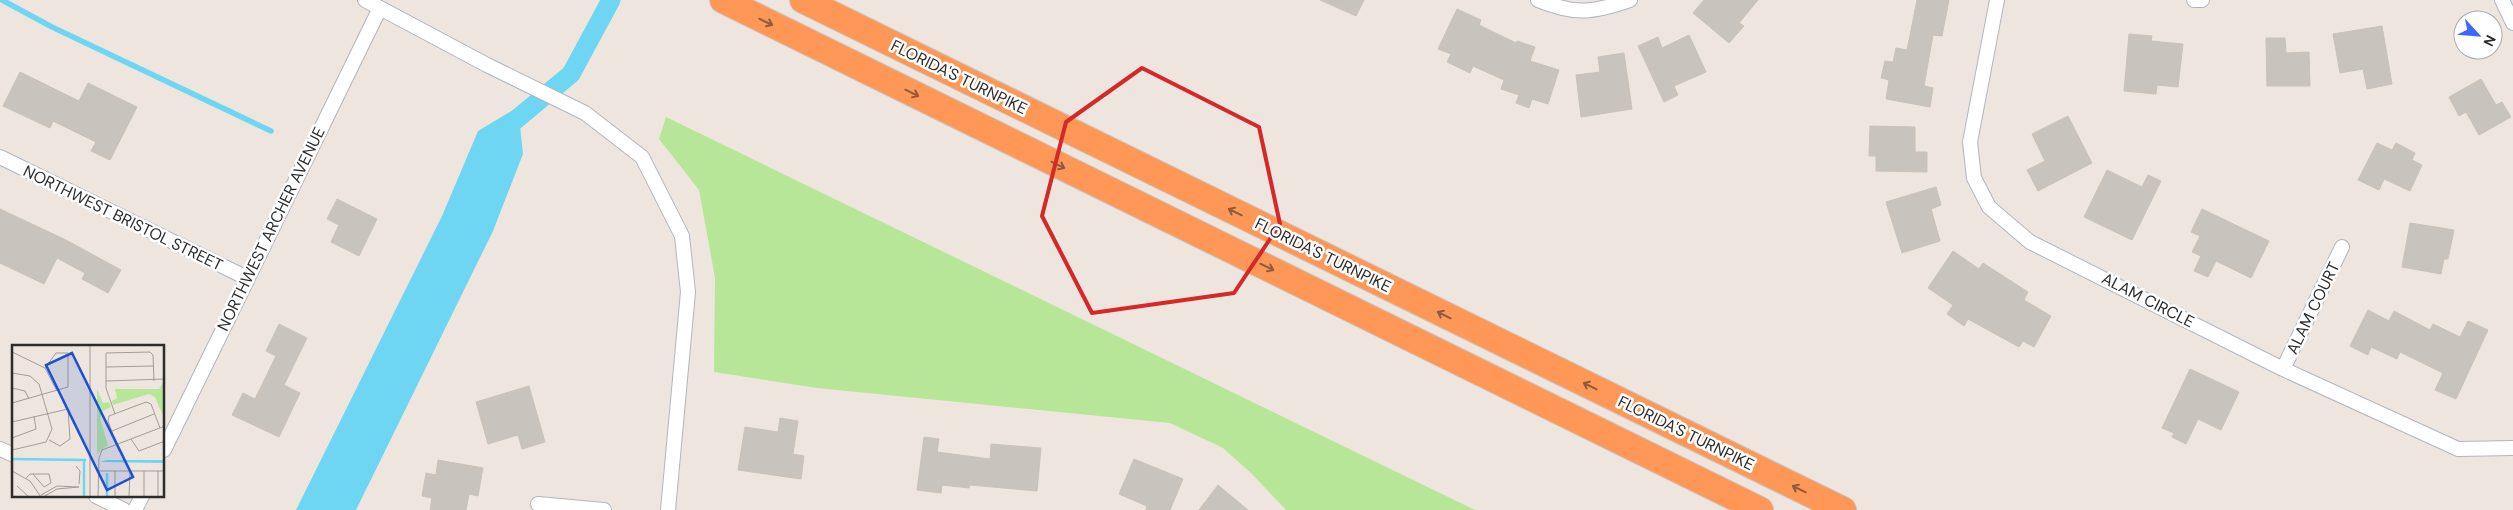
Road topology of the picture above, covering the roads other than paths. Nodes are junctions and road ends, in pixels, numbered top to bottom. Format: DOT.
graph roads {
  1 [pos="365,0"];
  2 [pos="722,0"];
  3 [pos="803,0"];
  4 [pos="1538,0"];
  5 [pos="1630,0"];
  6 [pos="1997,0"];
  7 [pos="2194,0"];
  8 [pos="2202,0"];
  9 [pos="2502,0"];
  10 [pos="380,8"];
  11 [pos="2513,23"];
  12 [pos="0,157"];
  13 [pos="2342,247"];
  14 [pos="246,278"];
  15 [pos="2283,369"];
  16 [pos="0,448"];
  17 [pos="165,448"];
  18 [pos="2513,448"];
  19 [pos="12,454"];
  20 [pos="100,498"];
  21 [pos="141,498"];
  22 [pos="538,504"];
  23 [pos="124,510"];
  24 [pos="135,510"];
  25 [pos="604,510"];
  26 [pos="668,510"];
  27 [pos="1760,510"];
  28 [pos="1843,510"];
  1 -- 10 [label="street"];
  2 -- 27 [label="highway, one-way"];
  28 -- 3 [label="highway, FLORIDA'S TURNPIKE, one-way"];
  4 -- 5 [label="street"];
  6 -- 15 [label="street, ALAM CIRCLE"];
  7 -- 8 [label="street"];
  9 -- 11 [label="street"];
  10 -- 14 [label="street, NORTHWEST ARCHER AVENUE"];
  10 -- 26 [label="street"];
  12 -- 14 [label="street, NORTHWEST BRISTOL STREET"];
  13 -- 15 [label="street, ALAM COURT"];
  14 -- 17 [label="street, NORTHWEST ARCHER AVENUE"];
  15 -- 18 [label="street, ALAM CIRCLE"];
  16 -- 19 [label="street"];
  20 -- 23 [label="street"];
  21 -- 24 [label="street"];
  22 -- 25 [label="street"];
}
